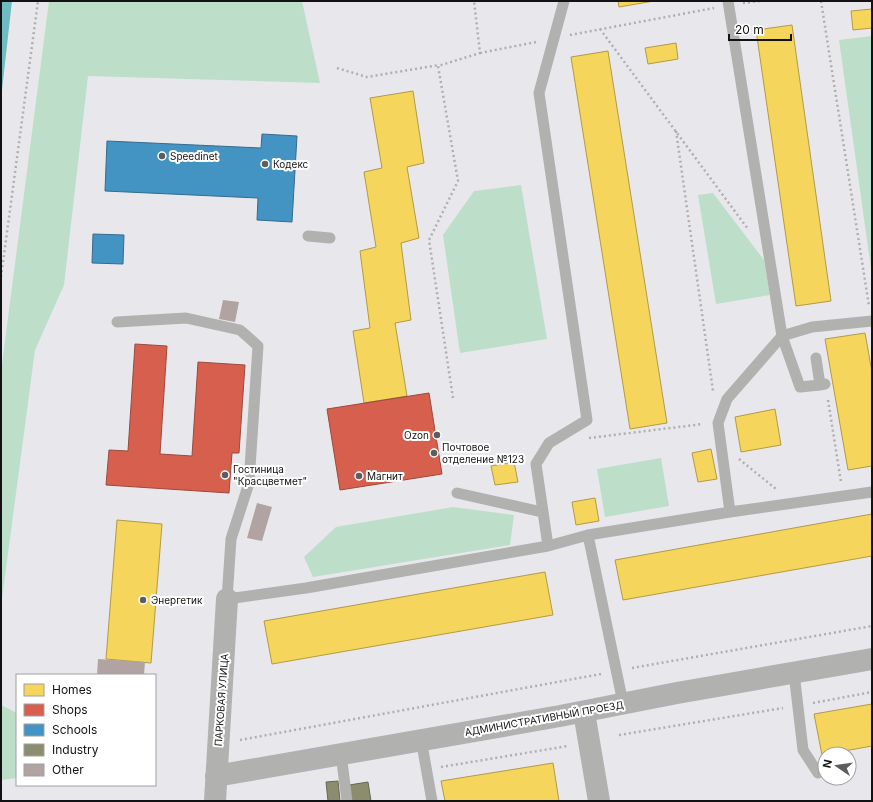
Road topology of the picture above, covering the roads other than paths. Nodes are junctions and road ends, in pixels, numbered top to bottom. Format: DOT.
graph roads {
  1 [pos="564,1"];
  2 [pos="728,1"];
  3 [pos="308,236"];
  4 [pos="330,238"];
  5 [pos="872,321"];
  6 [pos="117,322"];
  7 [pos="782,336"];
  8 [pos="816,358"];
  9 [pos="872,492"];
  10 [pos="457,493"];
  11 [pos="542,512"];
  12 [pos="730,512"];
  13 [pos="588,535"];
  14 [pos="548,546"];
  15 [pos="227,599"];
  16 [pos="872,659"];
  17 [pos="794,673"];
  18 [pos="623,703"];
  19 [pos="584,712"];
  20 [pos="421,739"];
  21 [pos="341,754"];
  22 [pos="817,771"];
  23 [pos="216,776"];
  24 [pos="215,801"];
  25 [pos="347,801"];
  26 [pos="432,801"];
  27 [pos="599,801"];
  1 -- 11 [label="lane"];
  2 -- 7 [label="lane"];
  3 -- 4 [label="lane"];
  5 -- 7 [label="lane"];
  6 -- 15 [label="lane"];
  7 -- 8 [label="lane"];
  7 -- 12 [label="lane"];
  9 -- 12 [label="lane"];
  10 -- 11 [label="lane"];
  11 -- 14 [label="lane"];
  12 -- 13 [label="lane"];
  13 -- 14 [label="lane"];
  13 -- 18 [label="lane"];
  14 -- 15 [label="lane"];
  15 -- 23 [label="street, ПАРКОВАЯ УЛИЦА"];
  16 -- 17 [label="street, АДМИНИСТРАТИВНЫЙ ПРОЕЗД"];
  17 -- 18 [label="street, АДМИНИСТРАТИВНЫЙ ПРОЕЗД"];
  17 -- 22 [label="lane"];
  18 -- 19 [label="street, АДМИНИСТРАТИВНЫЙ ПРОЕЗД"];
  19 -- 20 [label="street, АДМИНИСТРАТИВНЫЙ ПРОЕЗД"];
  19 -- 27 [label="street"];
  20 -- 21 [label="street, АДМИНИСТРАТИВНЫЙ ПРОЕЗД"];
  20 -- 26 [label="lane"];
  21 -- 23 [label="street, АДМИНИСТРАТИВНЫЙ ПРОЕЗД"];
  21 -- 25 [label="lane"];
  23 -- 24 [label="street, ПАРКОВАЯ УЛИЦА"];
}
